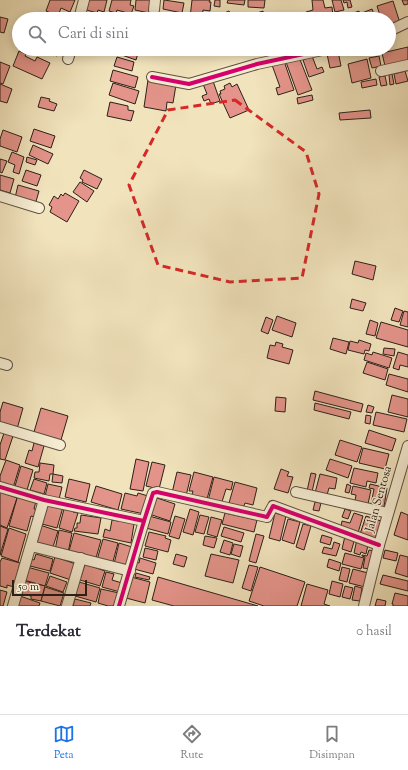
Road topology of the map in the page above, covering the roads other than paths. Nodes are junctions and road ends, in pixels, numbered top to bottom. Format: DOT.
graph roads {
  1 [pos="84,0"];
  2 [pos="81,12"];
  3 [pos="408,22"];
  4 [pos="396,28"];
  5 [pos="294,56"];
  6 [pos="408,65"];
  7 [pos="381,71"];
  8 [pos="152,76"];
  9 [pos="0,196"];
  10 [pos="39,208"];
  11 [pos="0,427"];
  12 [pos="60,445"];
  13 [pos="408,446"];
  14 [pos="0,487"];
  15 [pos="296,492"];
  16 [pos="44,500"];
  17 [pos="388,513"];
  18 [pos="144,521"];
  19 [pos="379,544"];
  20 [pos="31,546"];
  21 [pos="81,558"];
  22 [pos="130,571"];
  23 [pos="13,606"];
  24 [pos="67,606"];
  25 [pos="119,606"];
  26 [pos="364,606"];
  1 -- 2 [label="street"];
  3 -- 4 [label="street"];
  5 -- 8 [label="street"];
  6 -- 7 [label="street"];
  9 -- 10 [label="street"];
  11 -- 12 [label="street"];
  13 -- 17 [label="street, Jalan Sentosa"];
  14 -- 16 [label="street"];
  15 -- 17 [label="street"];
  16 -- 18 [label="street"];
  16 -- 20 [label="street"];
  17 -- 19 [label="street, Jalan Sentosa"];
  18 -- 19 [label="street"];
  18 -- 22 [label="street"];
  19 -- 26 [label="street, Jalan Sentosa"];
  20 -- 21 [label="street"];
  20 -- 23 [label="street"];
  21 -- 22 [label="street"];
  21 -- 24 [label="street"];
  22 -- 25 [label="street"];
}
